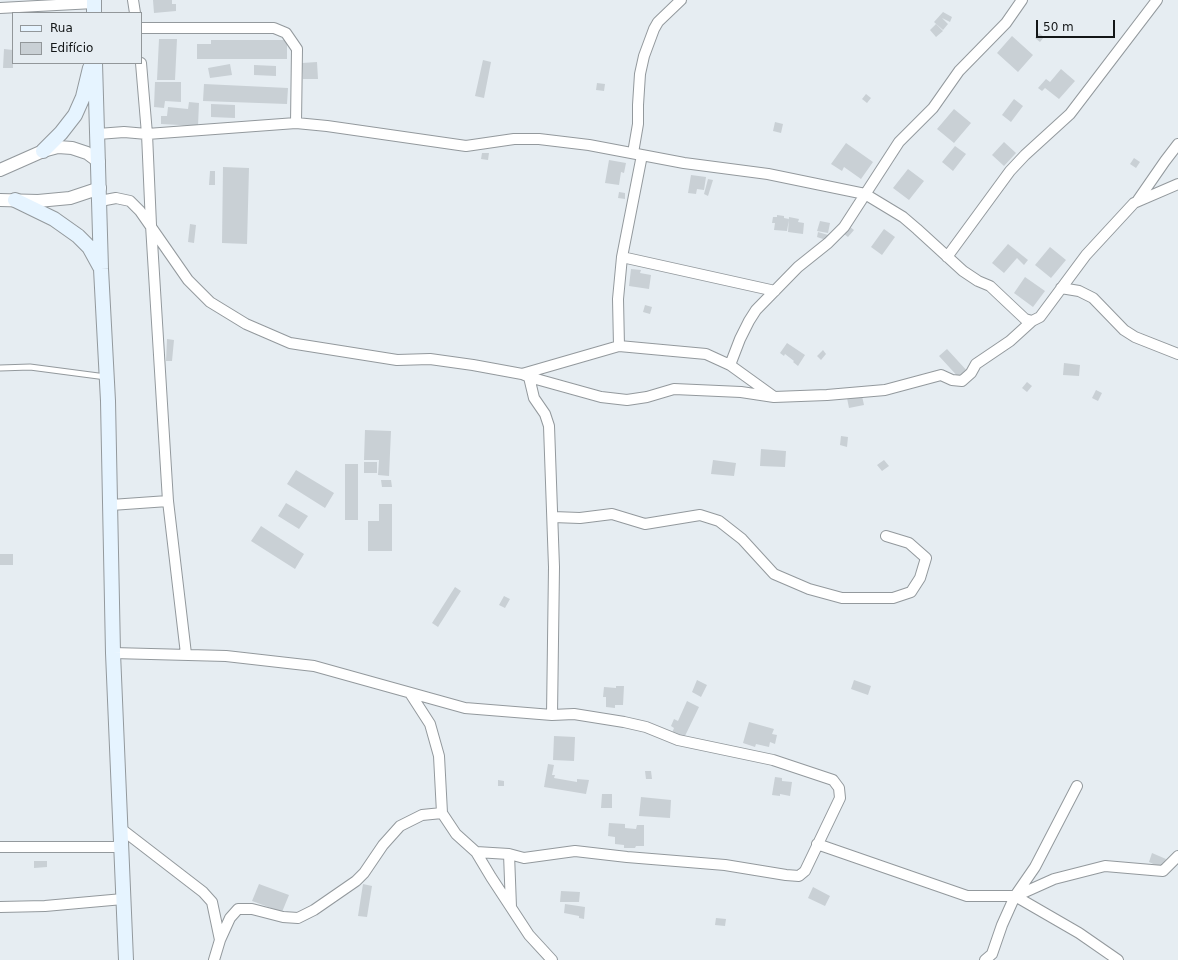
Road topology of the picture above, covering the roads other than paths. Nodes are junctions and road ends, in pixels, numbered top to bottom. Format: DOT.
graph roads {
  1 [pos="133,0"];
  2 [pos="681,0"];
  3 [pos="1022,0"];
  4 [pos="1158,0"];
  5 [pos="94,5"];
  6 [pos="0,8"];
  7 [pos="135,12"];
  8 [pos="142,28"];
  9 [pos="91,64"];
  10 [pos="95,64"];
  11 [pos="141,64"];
  12 [pos="296,123"];
  13 [pos="98,134"];
  14 [pos="147,134"];
  15 [pos="1178,144"];
  16 [pos="43,151"];
  17 [pos="638,154"];
  18 [pos="99,162"];
  19 [pos="0,170"];
  20 [pos="1178,184"];
  21 [pos="100,194"];
  22 [pos="865,194"];
  23 [pos="0,200"];
  24 [pos="15,200"];
  25 [pos="1138,200"];
  26 [pos="151,226"];
  27 [pos="622,257"];
  28 [pos="947,257"];
  29 [pos="101,269"];
  30 [pos="1061,288"];
  31 [pos="775,291"];
  32 [pos="1032,321"];
  33 [pos="619,346"];
  34 [pos="1178,354"];
  35 [pos="730,365"];
  36 [pos="0,368"];
  37 [pos="525,376"];
  38 [pos="107,377"];
  39 [pos="774,397"];
  40 [pos="168,501"];
  41 [pos="111,505"];
  42 [pos="553,517"];
  43 [pos="886,536"];
  44 [pos="113,652"];
  45 [pos="186,654"];
  46 [pos="410,693"];
  47 [pos="552,715"];
  48 [pos="1078,786"];
  49 [pos="442,813"];
  50 [pos="120,828"];
  51 [pos="817,844"];
  52 [pos="121,846"];
  53 [pos="0,847"];
  54 [pos="476,852"];
  55 [pos="509,854"];
  56 [pos="1178,856"];
  57 [pos="1015,896"];
  58 [pos="123,899"];
  59 [pos="0,907"];
  60 [pos="511,907"];
  61 [pos="220,940"];
  62 [pos="126,960"];
  63 [pos="214,960"];
  64 [pos="552,960"];
  65 [pos="985,960"];
  66 [pos="1118,960"];
  1 -- 7 [label="street"];
  2 -- 17 [label="street"];
  3 -- 22 [label="street"];
  4 -- 28 [label="street"];
  5 -- 6 [label="street"];
  8 -- 12 [label="street"];
  9 -- 16 [label="main road"];
  10 -- 13 [label="main road"];
  11 -- 14 [label="street"];
  12 -- 14 [label="street"];
  12 -- 17 [label="street"];
  13 -- 14 [label="street"];
  13 -- 18 [label="main road"];
  14 -- 26 [label="street"];
  15 -- 25 [label="street"];
  16 -- 18 [label="street"];
  16 -- 19 [label="street"];
  17 -- 22 [label="street"];
  17 -- 27 [label="street"];
  18 -- 21 [label="main road"];
  20 -- 25 [label="street"];
  21 -- 24 [label="street"];
  21 -- 26 [label="street"];
  21 -- 29 [label="main road"];
  22 -- 28 [label="street"];
  22 -- 31 [label="street"];
  23 -- 24 [label="street"];
  24 -- 29 [label="main road"];
  25 -- 30 [label="street"];
  26 -- 37 [label="street"];
  26 -- 40 [label="street"];
  27 -- 31 [label="street"];
  27 -- 33 [label="street"];
  28 -- 32 [label="street"];
  29 -- 38 [label="main road"];
  30 -- 32 [label="street"];
  30 -- 34 [label="street"];
  31 -- 35 [label="street"];
  32 -- 39 [label="street"];
  33 -- 35 [label="street"];
  33 -- 37 [label="street"];
  35 -- 39 [label="street"];
  36 -- 38 [label="lane"];
  37 -- 39 [label="street"];
  37 -- 42 [label="street"];
  38 -- 41 [label="main road"];
  40 -- 41 [label="street"];
  40 -- 45 [label="street"];
  41 -- 44 [label="main road"];
  42 -- 43 [label="street"];
  42 -- 47 [label="street"];
  44 -- 45 [label="street"];
  44 -- 50 [label="main road"];
  45 -- 46 [label="street"];
  46 -- 47 [label="street"];
  46 -- 49 [label="street"];
  47 -- 51 [label="street"];
  48 -- 57 [label="street"];
  49 -- 54 [label="street"];
  49 -- 61 [label="street"];
  50 -- 52 [label="main road"];
  50 -- 61 [label="street"];
  51 -- 55 [label="street"];
  51 -- 57 [label="street"];
  52 -- 53 [label="street"];
  52 -- 58 [label="main road"];
  54 -- 55 [label="street"];
  54 -- 60 [label="street"];
  55 -- 60 [label="street"];
  56 -- 57 [label="street"];
  57 -- 65 [label="street"];
  57 -- 66 [label="street"];
  58 -- 59 [label="street"];
  58 -- 62 [label="main road"];
  60 -- 64 [label="street"];
  61 -- 63 [label="street"];
}
